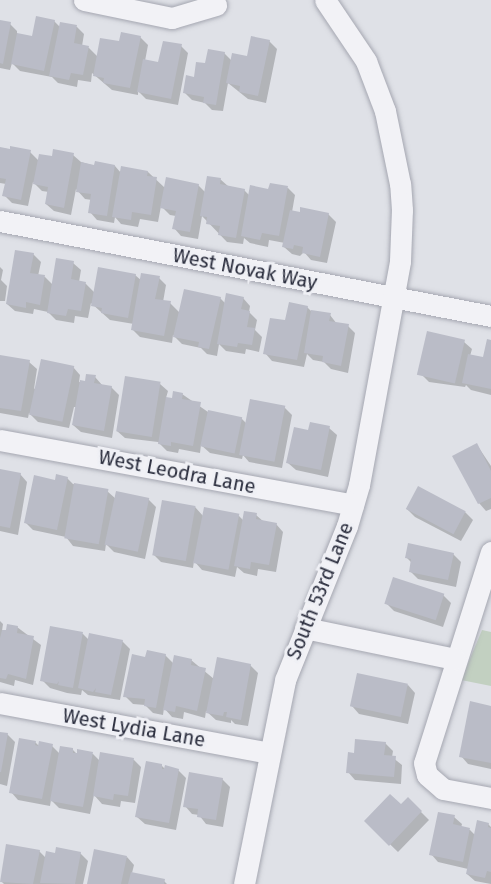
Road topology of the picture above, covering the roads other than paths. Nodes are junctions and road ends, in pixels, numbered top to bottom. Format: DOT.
graph roads {
  1 [pos="84,0"];
  2 [pos="325,0"];
  3 [pos="216,5"];
  4 [pos="0,221"];
  5 [pos="395,298"];
  6 [pos="491,316"];
  7 [pos="0,440"];
  8 [pos="353,505"];
  9 [pos="491,552"];
  10 [pos="305,628"];
  11 [pos="455,659"];
  12 [pos="0,703"];
  13 [pos="268,753"];
  14 [pos="491,798"];
  15 [pos="244,884"];
  1 -- 3 [label="street"];
  2 -- 5 [label="street, South 53rd Lane"];
  4 -- 5 [label="street, West Novak Way"];
  5 -- 6 [label="street, West Novak Way"];
  5 -- 8 [label="street, South 53rd Lane"];
  7 -- 8 [label="street, West Leodra Lane"];
  8 -- 10 [label="street, South 53rd Lane"];
  9 -- 11 [label="street"];
  10 -- 11 [label="street"];
  10 -- 13 [label="street, South 53rd Lane"];
  11 -- 14 [label="street"];
  12 -- 13 [label="street, West Lydia Lane"];
  13 -- 15 [label="street, South 53rd Lane"];
}
